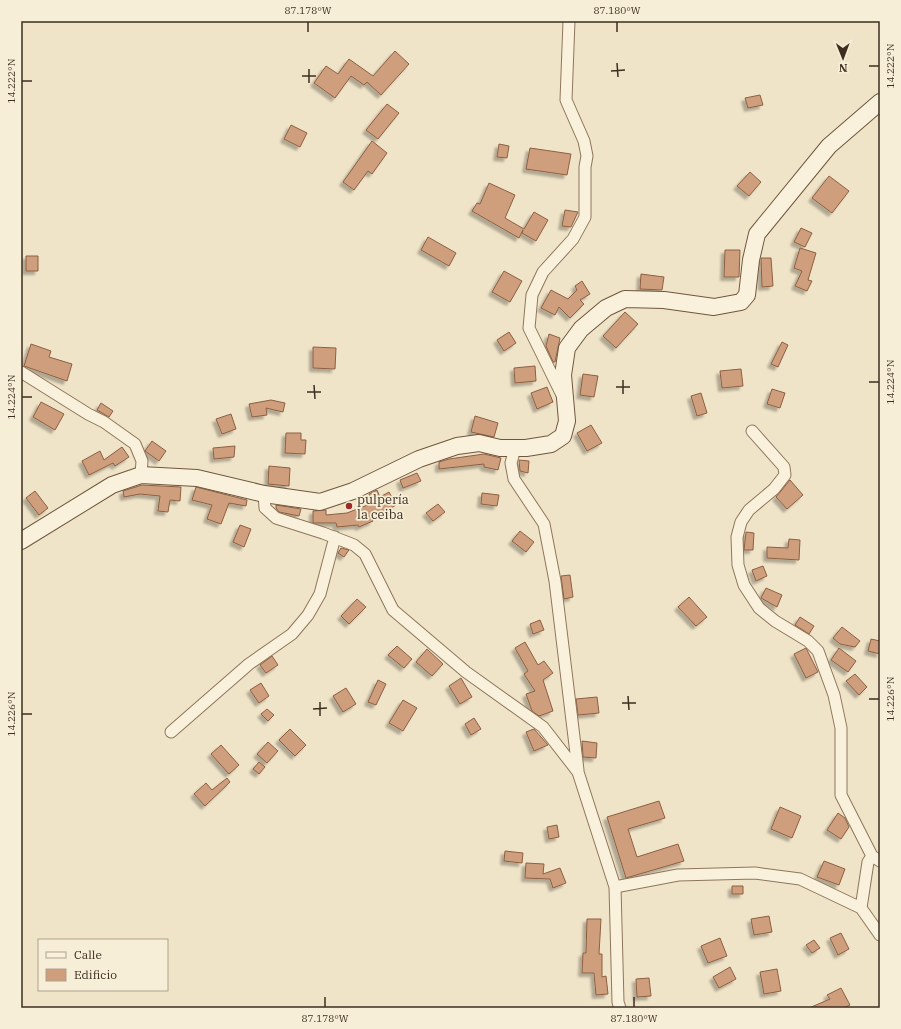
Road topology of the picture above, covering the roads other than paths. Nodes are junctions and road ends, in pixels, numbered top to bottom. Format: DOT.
graph roads {
  1 [pos="569,21"];
  2 [pos="880,102"];
  3 [pos="21,372"];
  4 [pos="565,402"];
  5 [pos="752,431"];
  6 [pos="515,448"];
  7 [pos="141,475"];
  8 [pos="264,494"];
  9 [pos="335,537"];
  10 [pos="21,541"];
  11 [pos="170,732"];
  12 [pos="578,772"];
  13 [pos="876,859"];
  14 [pos="615,887"];
  15 [pos="861,908"];
  16 [pos="880,936"];
  17 [pos="620,1008"];
  1 -- 4 [label="street"];
  2 -- 4 [label="street"];
  3 -- 7 [label="street"];
  4 -- 6 [label="street"];
  5 -- 13 [label="street"];
  6 -- 8 [label="street"];
  6 -- 12 [label="street"];
  7 -- 8 [label="street"];
  7 -- 10 [label="street"];
  8 -- 9 [label="street"];
  9 -- 11 [label="street"];
  9 -- 12 [label="street"];
  12 -- 14 [label="street"];
  13 -- 15 [label="street"];
  14 -- 15 [label="street"];
  14 -- 17 [label="street"];
  15 -- 16 [label="street"];
}
